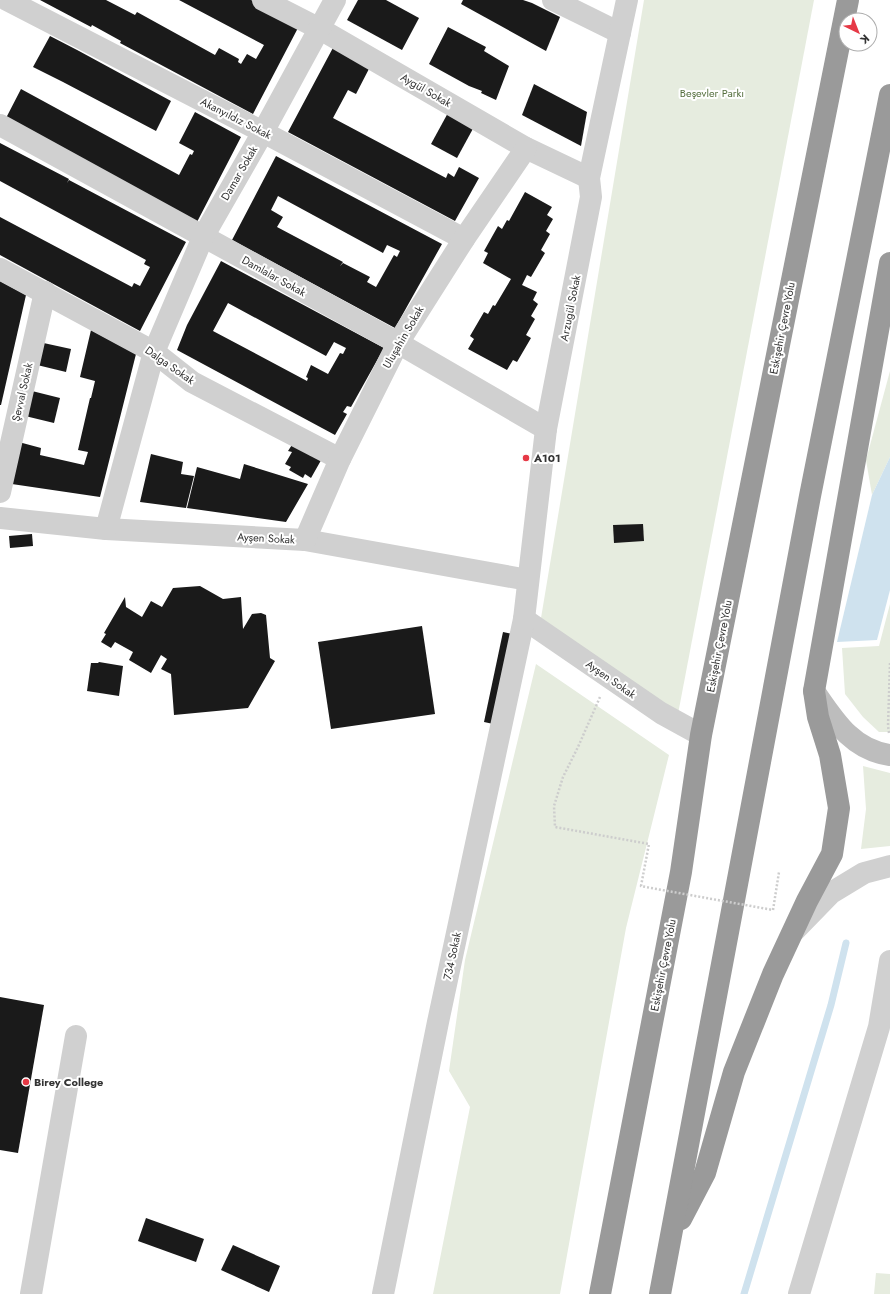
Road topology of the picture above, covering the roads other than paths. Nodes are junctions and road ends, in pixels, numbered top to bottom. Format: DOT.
graph roads {
  1 [pos="6,0"];
  2 [pos="263,0"];
  3 [pos="335,0"];
  4 [pos="553,0"];
  5 [pos="627,0"];
  6 [pos="848,0"];
  7 [pos="0,12"];
  8 [pos="320,29"];
  9 [pos="620,32"];
  10 [pos="890,95"];
  11 [pos="0,125"];
  12 [pos="263,132"];
  13 [pos="526,148"];
  14 [pos="589,178"];
  15 [pos="203,237"];
  16 [pos="464,239"];
  17 [pos="890,263"];
  18 [pos="0,268"];
  19 [pos="45,292"];
  20 [pos="398,343"];
  21 [pos="154,352"];
  22 [pos="546,430"];
  23 [pos="340,459"];
  24 [pos="0,492"];
  25 [pos="0,518"];
  26 [pos="106,529"];
  27 [pos="304,540"];
  28 [pos="528,580"];
  29 [pos="524,619"];
  30 [pos="814,691"];
  31 [pos="701,735"];
  32 [pos="890,755"];
  33 [pos="890,866"];
  34 [pos="792,932"];
  35 [pos="890,961"];
  36 [pos="76,1036"];
  37 [pos="671,1237"];
  38 [pos="31,1294"];
  39 [pos="382,1294"];
  40 [pos="600,1294"];
  41 [pos="660,1294"];
  42 [pos="799,1294"];
  1 -- 7 [label="street"];
  1 -- 12 [label="street, Akanyıldız Sokak"];
  2 -- 8 [label="street, Aygül Sokak"];
  3 -- 8 [label="street, Damar Sokak"];
  4 -- 9 [label="street"];
  5 -- 9 [label="street, Arzugül Sokak"];
  6 -- 31 [label="highway, Eskişehir Çevre Yolu"];
  8 -- 12 [label="street, Damar Sokak"];
  8 -- 13 [label="street, Aygül Sokak"];
  9 -- 14 [label="street, Arzugül Sokak"];
  10 -- 37 [label="highway"];
  11 -- 15 [label="street, Damlalar Sokak"];
  12 -- 15 [label="street, Damar Sokak"];
  12 -- 16 [label="street, Akanyıldız Sokak"];
  13 -- 14 [label="street, Aygül Sokak"];
  13 -- 16 [label="street, Uluşahin Sokak"];
  14 -- 22 [label="street, Arzugül Sokak"];
  15 -- 20 [label="street, Damlalar Sokak"];
  15 -- 21 [label="street, Damar Sokak"];
  16 -- 20 [label="street, Uluşahin Sokak"];
  17 -- 30 [label="highway"];
  18 -- 19 [label="street, Dalga Sokak"];
  19 -- 21 [label="street, Dalga Sokak"];
  19 -- 24 [label="street, Şevval Sokak"];
  20 -- 22 [label="street, Damlalar Sokak"];
  20 -- 23 [label="street, Uluşahin Sokak"];
  21 -- 23 [label="street, Dalga Sokak"];
  21 -- 26 [label="street, Damar Sokak"];
  22 -- 28 [label="street, Arzugül Sokak"];
  23 -- 27 [label="street, Uluşahin Sokak"];
  25 -- 26 [label="street, Ayşen Sokak"];
  26 -- 27 [label="street, Ayşen Sokak"];
  27 -- 28 [label="street, Ayşen Sokak"];
  28 -- 29 [label="street, Arzugül Sokak"];
  29 -- 31 [label="street, Ayşen Sokak"];
  29 -- 39 [label="street, 734 Sokak"];
  30 -- 32 [label="street"];
  30 -- 34 [label="highway"];
  31 -- 40 [label="highway, Eskişehir Çevre Yolu"];
  33 -- 34 [label="street"];
  34 -- 37 [label="highway"];
  35 -- 42 [label="street"];
  36 -- 38 [label="street"];
  37 -- 41 [label="highway"];
}
